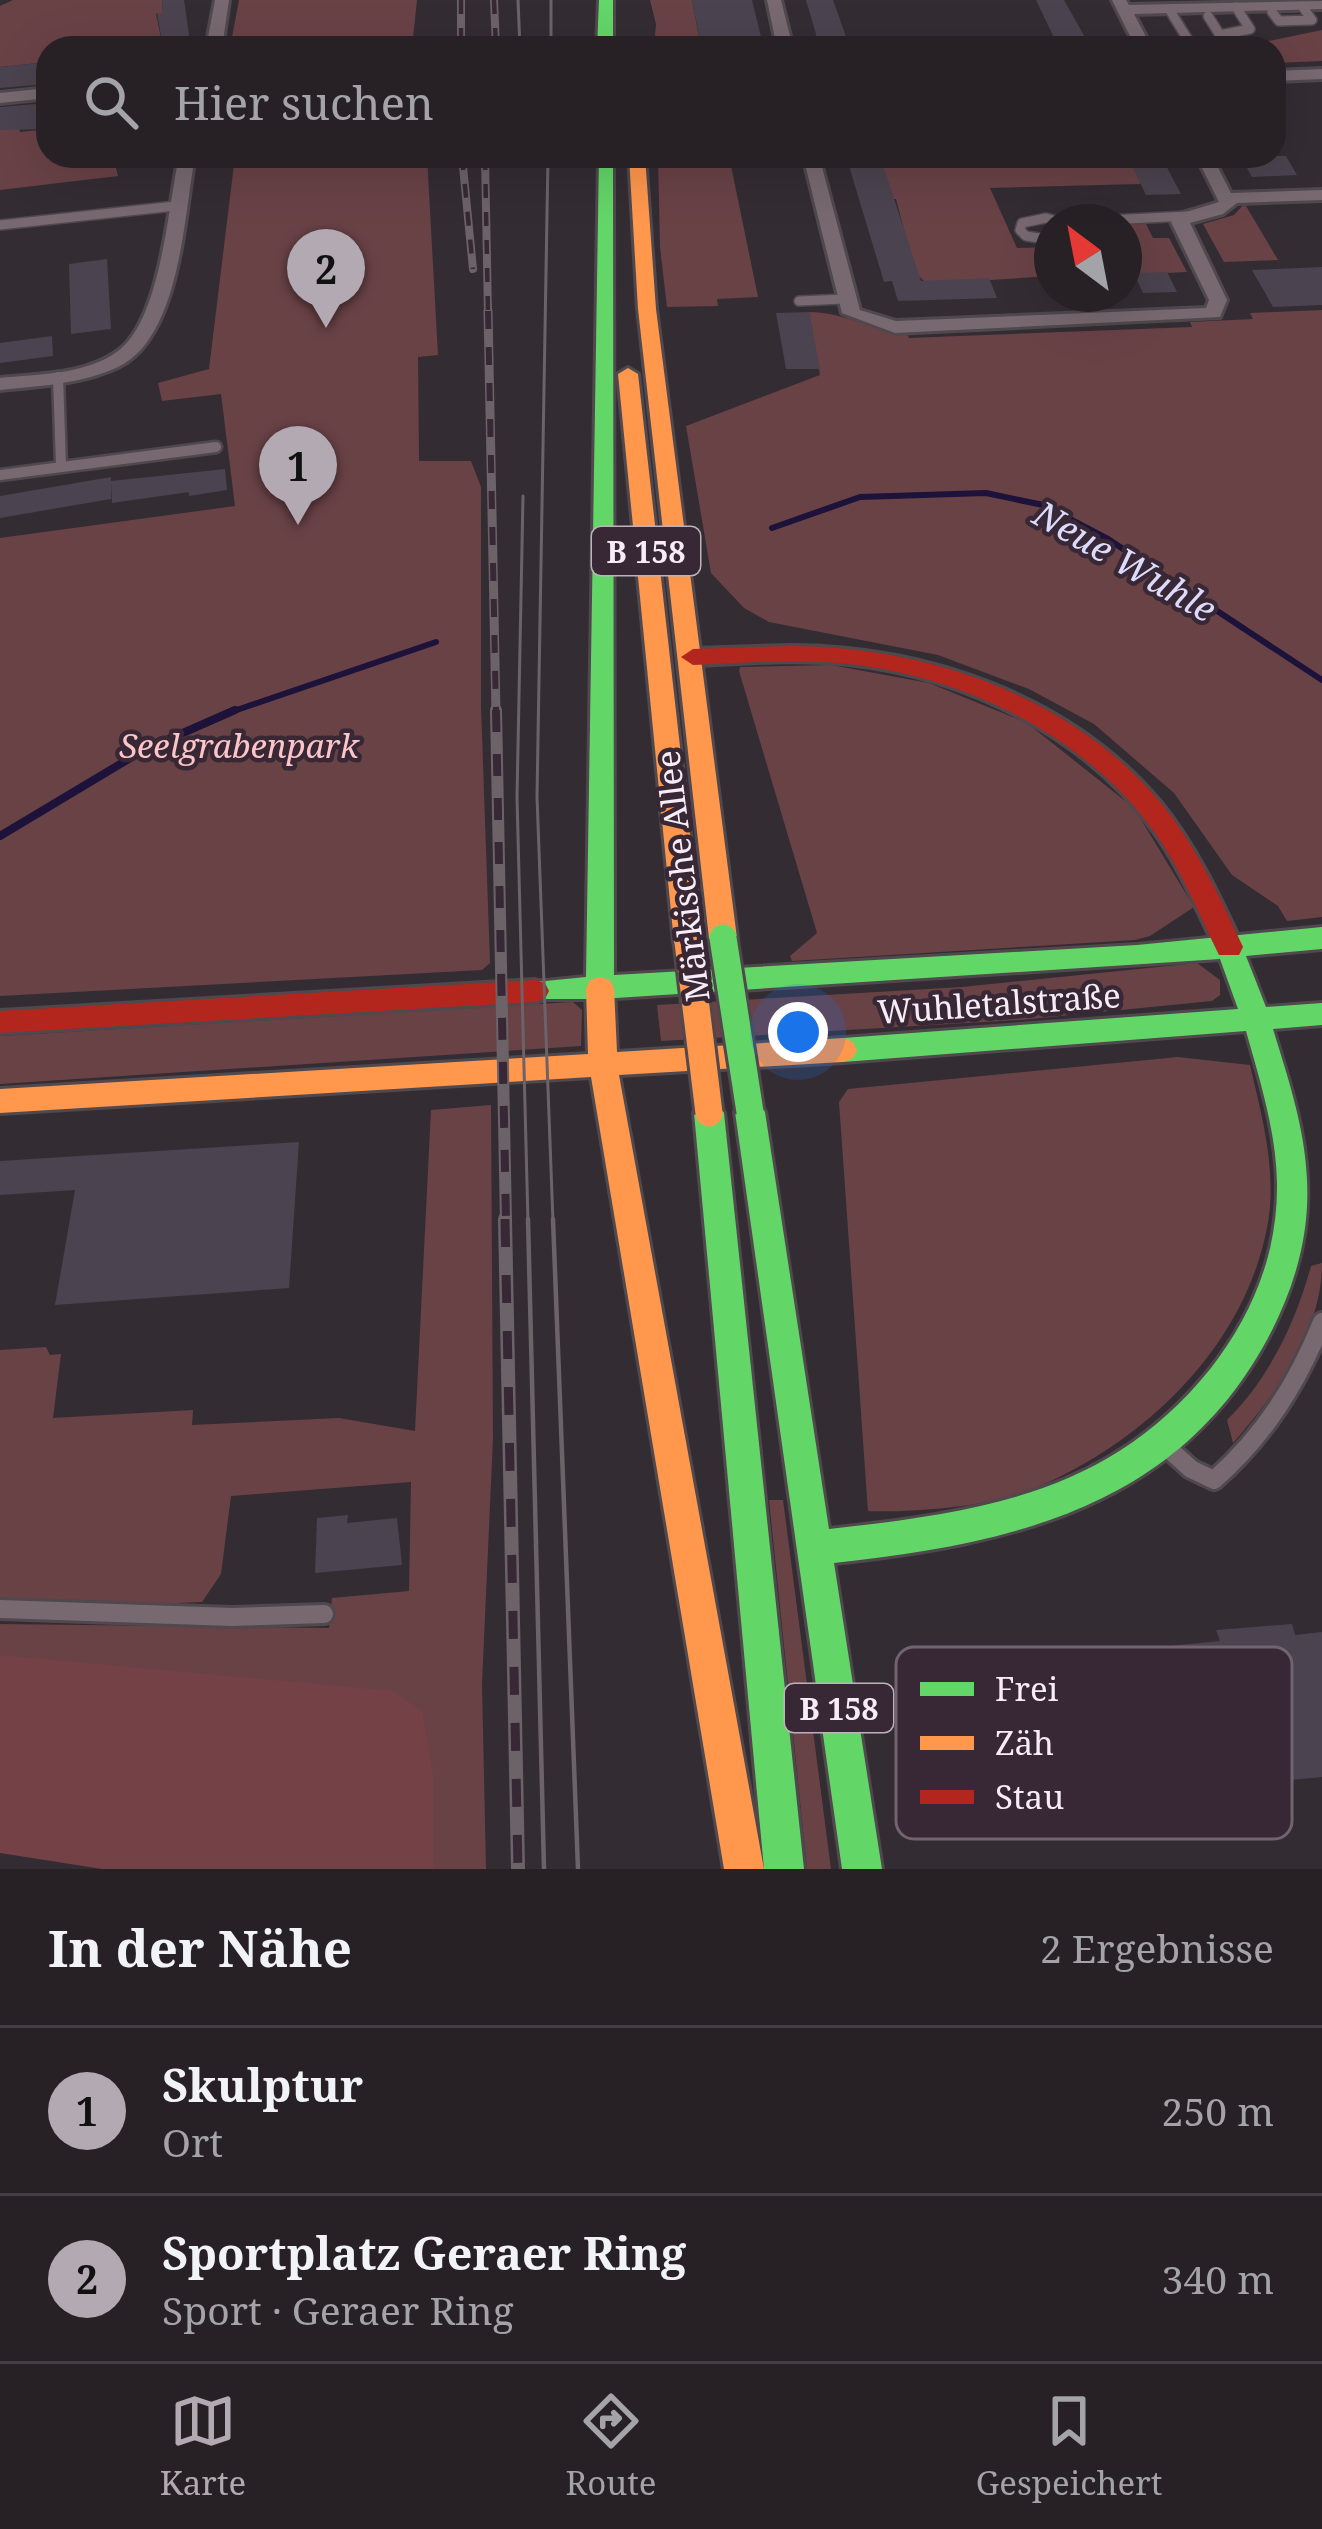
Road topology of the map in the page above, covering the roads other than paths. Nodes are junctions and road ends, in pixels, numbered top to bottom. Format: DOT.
graph roads {
  1 [pos="222,0"];
  2 [pos="774,0"];
  3 [pos="625,2"];
  4 [pos="1121,5"];
  5 [pos="1322,5"];
  6 [pos="1302,6"];
  7 [pos="1236,7"];
  8 [pos="1169,9"];
  9 [pos="1272,12"];
  10 [pos="1208,16"];
  11 [pos="216,36"];
  12 [pos="610,36"];
  13 [pos="782,36"];
  14 [pos="1138,36"];
  15 [pos="1186,36"];
  16 [pos="1322,74"];
  17 [pos="1286,76"];
  18 [pos="36,94"];
  19 [pos="0,98"];
  20 [pos="184,168"];
  21 [pos="605,168"];
  22 [pos="606,168"];
  23 [pos="638,168"];
  24 [pos="814,168"];
  25 [pos="1211,168"];
  26 [pos="1322,195"];
  27 [pos="1227,198"];
  28 [pos="176,206"];
  29 [pos="1187,216"];
  30 [pos="1142,218"];
  31 [pos="1034,221"];
  32 [pos="0,225"];
  33 [pos="1034,237"];
  34 [pos="844,299"];
  35 [pos="799,301"];
  36 [pos="58,377"];
  37 [pos="0,384"];
  38 [pos="216,447"];
  39 [pos="61,464"];
  40 [pos="0,476"];
  41 [pos="693,657"];
  42 [pos="1322,938"];
  43 [pos="1229,946"];
  44 [pos="600,988"];
  45 [pos="1322,1014"];
  46 [pos="1257,1021"];
  47 [pos="0,1022"];
  48 [pos="603,1064"];
  49 [pos="0,1101"];
  50 [pos="1322,1322"];
  51 [pos="1164,1444"];
  52 [pos="815,1548"];
  53 [pos="0,1609"];
  54 [pos="323,1614"];
  55 [pos="744,1869"];
  56 [pos="784,1869"];
  57 [pos="862,1869"];
  1 -- 11 [label="street"];
  2 -- 13 [label="street"];
  3 -- 12 [label="main road"];
  4 -- 8 [label="street"];
  4 -- 14 [label="street"];
  5 -- 6 [label="street"];
  6 -- 7 [label="street"];
  6 -- 9 [label="lane"];
  7 -- 8 [label="street"];
  7 -- 10 [label="lane"];
  8 -- 15 [label="lane"];
  16 -- 17 [label="street"];
  18 -- 19 [label="street"];
  20 -- 28 [label="street"];
  21 -- 44 [label="main road"];
  22 -- 56 [label="main road, Märkische Allee / B 158, bridge"];
  23 -- 41 [label="main road, Märkische Allee / B 158"];
  24 -- 34 [label="street"];
  25 -- 27 [label="street"];
  26 -- 27 [label="street"];
  27 -- 29 [label="street"];
  28 -- 32 [label="lane"];
  28 -- 36 [label="street"];
  29 -- 30 [label="lane"];
  29 -- 34 [label="street"];
  31 -- 33 [label="lane"];
  34 -- 35 [label="lane"];
  36 -- 37 [label="street"];
  36 -- 39 [label="lane"];
  38 -- 39 [label="lane"];
  39 -- 40 [label="lane"];
  41 -- 43 [label="main road"];
  41 -- 52 [label="main road, Märkische Allee / B 158, bridge"];
  42 -- 43 [label="main road, Wuhletalstraße"];
  43 -- 44 [label="main road, Wuhletalstraße"];
  43 -- 46 [label="main road"];
  44 -- 47 [label="main road, Wuhletalstraße"];
  44 -- 48 [label="main road"];
  45 -- 46 [label="main road, Wuhletalstraße"];
  46 -- 48 [label="main road, Wuhletalstraße"];
  46 -- 51 [label="main road"];
  48 -- 49 [label="main road, Wuhletalstraße"];
  48 -- 55 [label="main road"];
  50 -- 51 [label="lane"];
  51 -- 52 [label="main road"];
  52 -- 57 [label="main road, Märkische Allee / B 158"];
  53 -- 54 [label="lane"];
}
